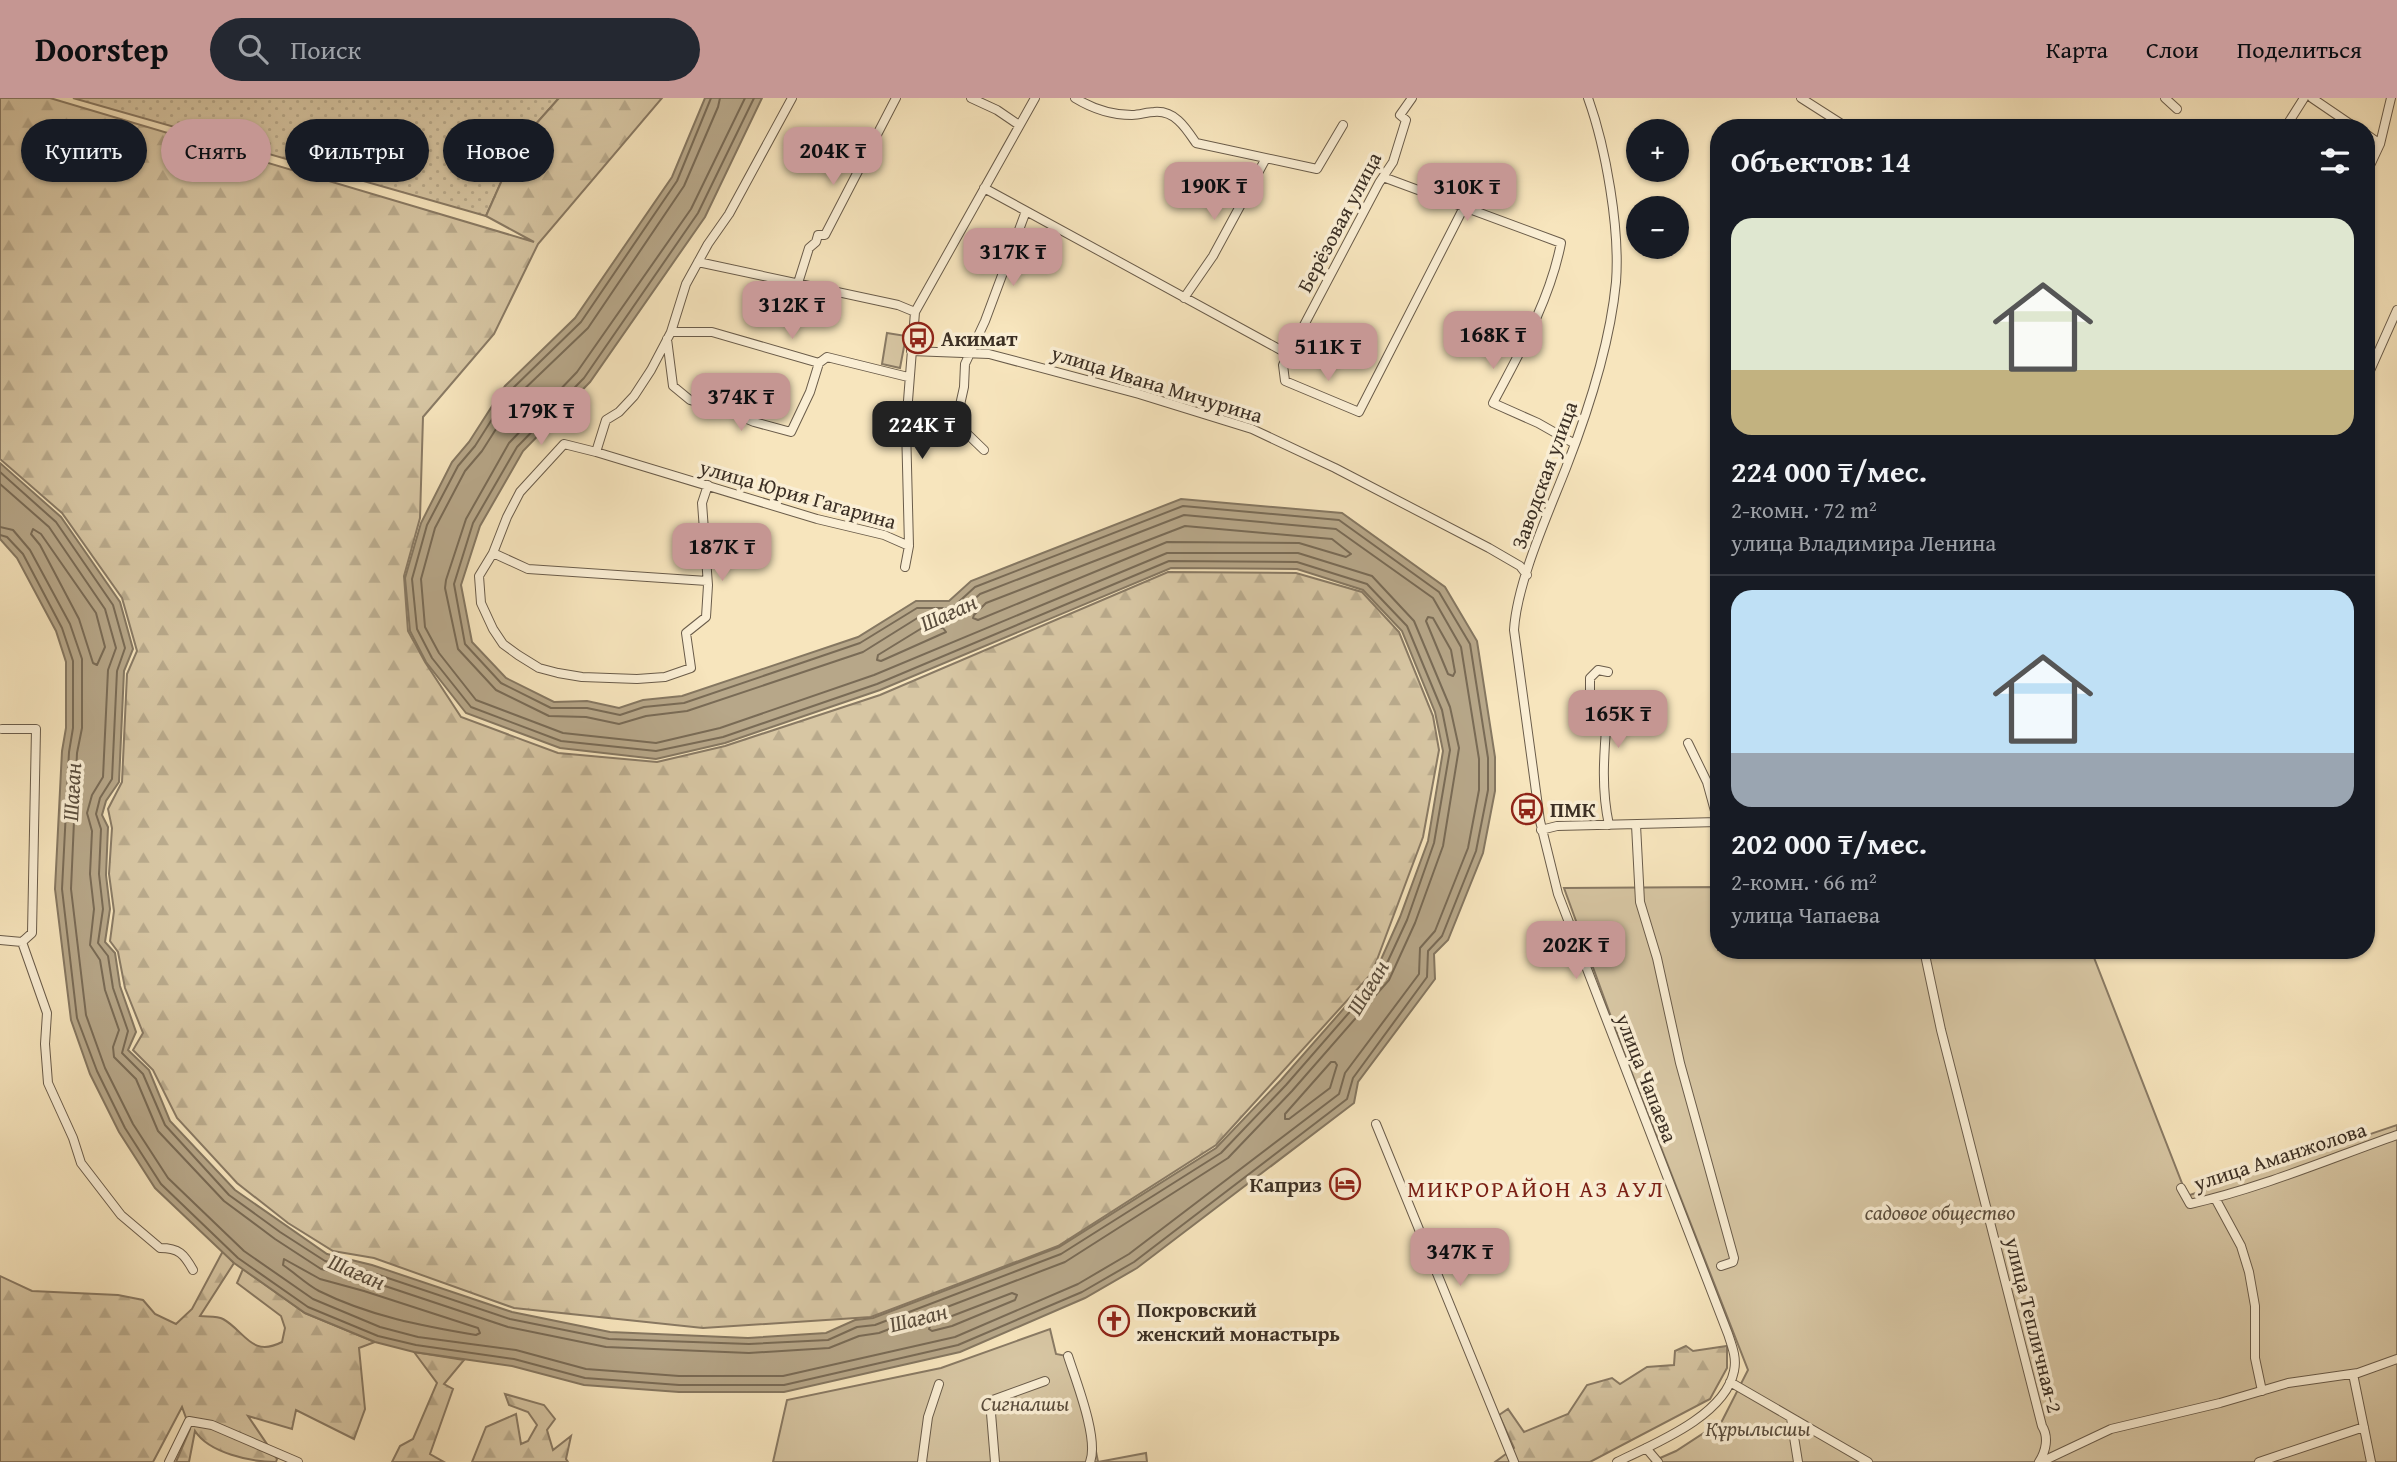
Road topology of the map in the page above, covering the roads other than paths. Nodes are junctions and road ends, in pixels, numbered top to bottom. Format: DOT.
graph roads {
  1 [pos="792,98"];
  2 [pos="896,98"];
  3 [pos="971,98"];
  4 [pos="1035,98"];
  5 [pos="1075,98"];
  6 [pos="1412,98"];
  7 [pos="1588,98"];
  8 [pos="1801,98"];
  9 [pos="2165,98"];
  10 [pos="2304,98"];
  11 [pos="2312,98"];
  12 [pos="2391,98"];
  13 [pos="2177,109"];
  14 [pos="1834,119"];
  15 [pos="2291,119"];
  16 [pos="2343,119"];
  17 [pos="1019,125"];
  18 [pos="1343,125"];
  19 [pos="2375,140"];
  20 [pos="2380,144"];
  21 [pos="2375,155"];
  22 [pos="1265,160"];
  23 [pos="1383,177"];
  24 [pos="984,188"];
  25 [pos="1464,207"];
  26 [pos="1026,211"];
  27 [pos="698,262"];
  28 [pos="798,284"];
  29 [pos="1184,298"];
  30 [pos="2397,310"];
  31 [pos="915,312"];
  32 [pos="1478,316"];
  33 [pos="669,336"];
  34 [pos="1526,338"];
  35 [pos="911,351"];
  36 [pos="970,353"];
  37 [pos="1289,354"];
  38 [pos="2375,359"];
  39 [pos="819,363"];
  40 [pos="908,377"];
  41 [pos="1575,444"];
  42 [pos="984,450"];
  43 [pos="596,452"];
  44 [pos="708,485"];
  45 [pos="909,545"];
  46 [pos="493,553"];
  47 [pos="905,567"];
  48 [pos="1527,575"];
  49 [pos="706,581"];
  50 [pos="1608,672"];
  51 [pos="2,729"];
  52 [pos="1688,743"];
  53 [pos="1710,793"];
  54 [pos="1710,822"];
  55 [pos="1609,825"];
  56 [pos="1636,825"];
  57 [pos="1541,830"];
  58 [pos="0,940"];
  59 [pos="22,942"];
  60 [pos="1926,959"];
  61 [pos="1376,1124"];
  62 [pos="2397,1135"];
  63 [pos="2181,1188"];
  64 [pos="2215,1198"];
  65 [pos="1721,1266"];
  66 [pos="193,1270"];
  67 [pos="1068,1356"];
  68 [pos="2397,1359"];
  69 [pos="2353,1374"];
  70 [pos="1045,1381"];
  71 [pos="1730,1382"];
  72 [pos="939,1384"];
  73 [pos="2262,1391"];
  74 [pos="1791,1418"];
  75 [pos="2364,1427"];
  76 [pos="1646,1448"];
  77 [pos="169,1462"];
  78 [pos="298,1462"];
  79 [pos="922,1462"];
  80 [pos="995,1462"];
  81 [pos="1090,1462"];
  82 [pos="1514,1462"];
  83 [pos="1617,1462"];
  84 [pos="1658,1462"];
  85 [pos="1798,1462"];
  86 [pos="1868,1462"];
  87 [pos="2040,1462"];
  88 [pos="2259,1462"];
  89 [pos="2371,1462"];
  1 -- 27 [label="street"];
  2 -- 28 [label="street"];
  3 -- 17 [label="street"];
  4 -- 17 [label="street"];
  5 -- 22 [label="street"];
  6 -- 23 [label="street, Берёзовая улица"];
  7 -- 41 [label="street, Заводская улица"];
  8 -- 14 [label="street"];
  9 -- 13 [label="street"];
  10 -- 15 [label="street"];
  11 -- 16 [label="street"];
  12 -- 20 [label="street"];
  17 -- 24 [label="street"];
  18 -- 22 [label="street"];
  19 -- 20 [label="street"];
  20 -- 21 [label="street"];
  22 -- 29 [label="street"];
  23 -- 25 [label="street"];
  23 -- 37 [label="street, Берёзовая улица"];
  24 -- 26 [label="street"];
  24 -- 31 [label="street"];
  25 -- 34 [label="street"];
  25 -- 37 [label="street, Берёзовая улица"];
  26 -- 29 [label="street"];
  26 -- 36 [label="street"];
  27 -- 28 [label="street"];
  27 -- 33 [label="street"];
  28 -- 31 [label="street"];
  29 -- 37 [label="street"];
  30 -- 38 [label="street"];
  31 -- 35 [label="street"];
  32 -- 34 [label="street"];
  33 -- 39 [label="street"];
  33 -- 39 [label="street"];
  33 -- 43 [label="street"];
  34 -- 41 [label="street"];
  35 -- 36 [label="street, улица Ивана Мичурина"];
  35 -- 40 [label="street"];
  36 -- 42 [label="street"];
  36 -- 48 [label="street, улица Ивана Мичурина"];
  39 -- 40 [label="street"];
  40 -- 45 [label="street"];
  41 -- 48 [label="street, Заводская улица"];
  43 -- 44 [label="street, улица Юрия Гагарина"];
  43 -- 46 [label="street, улица Юрия Гагарина"];
  44 -- 45 [label="street, улица Юрия Гагарина"];
  44 -- 49 [label="street"];
  45 -- 47 [label="street"];
  46 -- 49 [label="street"];
  46 -- 49 [label="street"];
  48 -- 57 [label="street, улица Чапаева"];
  50 -- 55 [label="street"];
  51 -- 59 [label="street"];
  52 -- 53 [label="street"];
  54 -- 56 [label="street"];
  55 -- 56 [label="street"];
  55 -- 57 [label="street"];
  56 -- 65 [label="street"];
  57 -- 71 [label="street, улица Чапаева"];
  58 -- 59 [label="street"];
  59 -- 66 [label="street"];
  60 -- 87 [label="street, улица Тепличная-2"];
  61 -- 82 [label="street"];
  62 -- 64 [label="street, улица Аманжолова"];
  63 -- 64 [label="street, улица Аманжолова"];
  64 -- 73 [label="street"];
  67 -- 81 [label="street"];
  68 -- 69 [label="street"];
  69 -- 73 [label="street"];
  69 -- 75 [label="street"];
  70 -- 80 [label="street"];
  71 -- 74 [label="street"];
  71 -- 76 [label="street"];
  72 -- 79 [label="street"];
  73 -- 87 [label="street"];
  74 -- 85 [label="street"];
  74 -- 86 [label="street"];
  75 -- 88 [label="street"];
  75 -- 89 [label="street"];
  76 -- 83 [label="street"];
  76 -- 84 [label="street"];
  77 -- 78 [label="street"];
}
